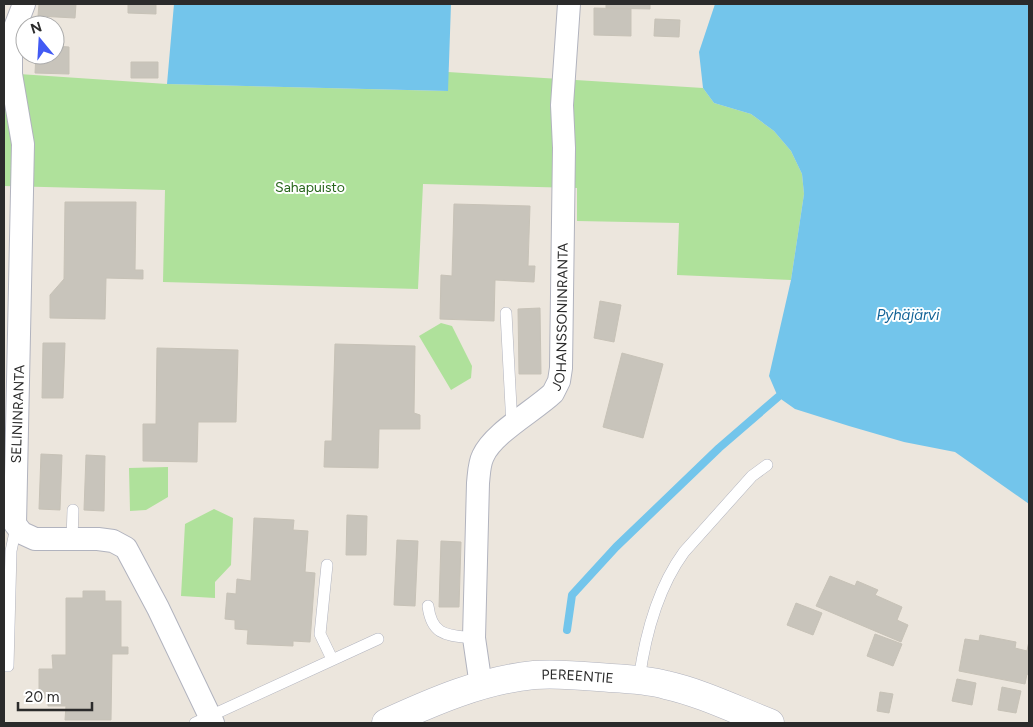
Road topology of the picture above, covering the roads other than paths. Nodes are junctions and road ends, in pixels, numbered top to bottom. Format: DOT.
graph roads {
  1 [pos="24,4"];
  2 [pos="569,4"];
  3 [pos="8,51"];
  4 [pos="506,313"];
  5 [pos="512,426"];
  6 [pos="767,465"];
  7 [pos="73,510"];
  8 [pos="16,527"];
  9 [pos="72,539"];
  10 [pos="327,565"];
  11 [pos="428,606"];
  12 [pos="474,638"];
  13 [pos="378,639"];
  14 [pos="332,659"];
  15 [pos="4,666"];
  16 [pos="639,680"];
  17 [pos="481,686"];
  18 [pos="206,721"];
  19 [pos="386,723"];
  20 [pos="770,723"];
  1 -- 3 [label="street, SELININRANTA"];
  2 -- 5 [label="street, JOHANSSONINRANTA"];
  3 -- 8 [label="street, SELININRANTA"];
  4 -- 5 [label="lane"];
  5 -- 12 [label="street, JOHANSSONINRANTA"];
  6 -- 16 [label="lane"];
  7 -- 9 [label="lane"];
  8 -- 9 [label="street"];
  8 -- 15 [label="lane"];
  9 -- 18 [label="street"];
  10 -- 14 [label="lane"];
  11 -- 12 [label="lane"];
  12 -- 17 [label="street, JOHANSSONINRANTA"];
  13 -- 14 [label="lane"];
  14 -- 18 [label="lane"];
  16 -- 17 [label="street, PEREENTIE"];
  16 -- 20 [label="street, PEREENTIE"];
  17 -- 19 [label="street, PEREENTIE"];
}
